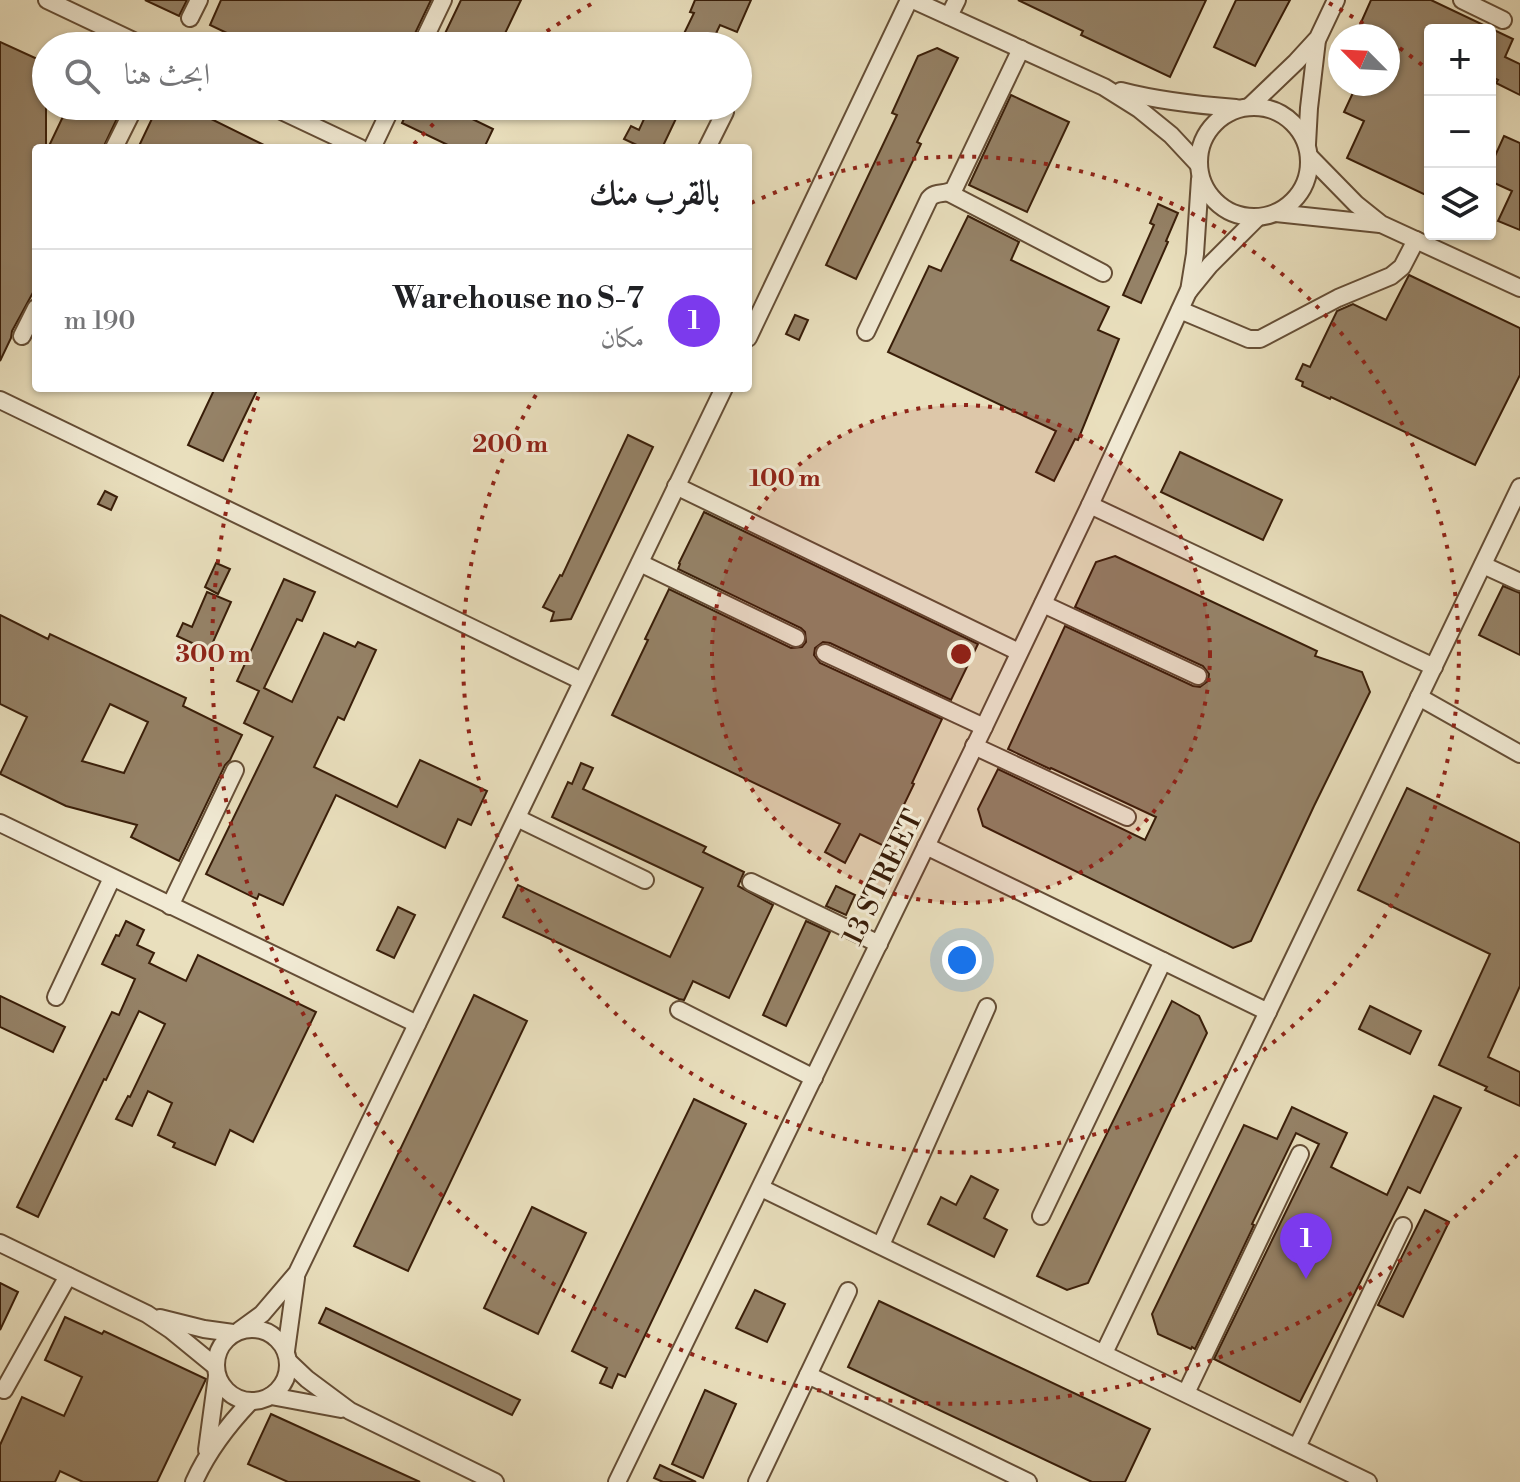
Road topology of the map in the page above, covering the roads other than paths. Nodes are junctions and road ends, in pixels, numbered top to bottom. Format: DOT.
graph roads {
  1 [pos="47,0"];
  2 [pos="199,0"];
  3 [pos="443,0"];
  4 [pos="911,0"];
  5 [pos="957,0"];
  6 [pos="1336,0"];
  7 [pos="1462,0"];
  8 [pos="949,16"];
  9 [pos="190,18"];
  10 [pos="1503,20"];
  11 [pos="114,32"];
  12 [pos="428,32"];
  13 [pos="1318,38"];
  14 [pos="1021,49"];
  15 [pos="1104,87"];
  16 [pos="1245,107"];
  17 [pos="128,120"];
  18 [pos="301,120"];
  19 [pos="385,120"];
  20 [pos="721,120"];
  21 [pos="116,144"];
  22 [pos="352,144"];
  23 [pos="374,144"];
  24 [pos="709,144"];
  25 [pos="1309,151"];
  26 [pos="1200,171"];
  27 [pos="949,193"];
  28 [pos="1276,213"];
  29 [pos="1258,217"];
  30 [pos="1381,224"];
  31 [pos="1416,240"];
  32 [pos="1103,273"];
  33 [pos="1520,288"];
  34 [pos="1188,292"];
  35 [pos="1180,310"];
  36 [pos="32,316"];
  37 [pos="752,328"];
  38 [pos="866,332"];
  39 [pos="22,336"];
  40 [pos="722,392"];
  41 [pos="0,400"];
  42 [pos="676,486"];
  43 [pos="1520,487"];
  44 [pos="1090,505"];
  45 [pos="640,563"];
  46 [pos="1483,565"];
  47 [pos="1520,582"];
  48 [pos="1043,604"];
  49 [pos="796,638"];
  50 [pos="1019,652"];
  51 [pos="825,653"];
  52 [pos="1434,667"];
  53 [pos="1198,676"];
  54 [pos="582,681"];
  55 [pos="1419,697"];
  56 [pos="984,727"];
  57 [pos="974,746"];
  58 [pos="1520,754"];
  59 [pos="235,770"];
  60 [pos="1127,817"];
  61 [pos="517,818"];
  62 [pos="0,823"];
  63 [pos="926,846"];
  64 [pos="112,878"];
  65 [pos="645,880"];
  66 [pos="751,882"];
  67 [pos="170,906"];
  68 [pos="879,944"];
  69 [pos="1163,961"];
  70 [pos="56,997"];
  71 [pos="987,1007"];
  72 [pos="679,1010"];
  73 [pos="1268,1012"];
  74 [pos="417,1024"];
  75 [pos="814,1078"];
  76 [pos="1300,1154"];
  77 [pos="761,1188"];
  78 [pos="1041,1216"];
  79 [pos="1403,1226"];
  80 [pos="0,1243"];
  81 [pos="881,1245"];
  82 [pos="297,1273"];
  83 [pos="68,1276"];
  84 [pos="848,1291"];
  85 [pos="147,1314"];
  86 [pos="236,1332"];
  87 [pos="1104,1353"];
  88 [pos="287,1356"];
  89 [pos="216,1371"];
  90 [pos="808,1375"];
  91 [pos="4,1390"];
  92 [pos="1186,1393"];
  93 [pos="271,1396"];
  94 [pos="251,1401"];
  95 [pos="350,1411"];
  96 [pos="1297,1447"];
  97 [pos="206,1457"];
  98 [pos="492,1481"];
  99 [pos="194,1482"];
  100 [pos="617,1482"];
  101 [pos="757,1482"];
  102 [pos="1028,1482"];
  103 [pos="1368,1482"];
  1 -- 11 [label="street"];
  2 -- 9 [label="street"];
  3 -- 12 [label="street"];
  4 -- 8 [label="street"];
  4 -- 37 [label="street"];
  5 -- 8 [label="street"];
  6 -- 13 [label="street"];
  7 -- 10 [label="street"];
  8 -- 14 [label="street"];
  13 -- 16 [label="street"];
  13 -- 25 [label="street"];
  14 -- 15 [label="street"];
  14 -- 27 [label="street"];
  15 -- 16 [label="street"];
  15 -- 26 [label="street"];
  16 -- 25 [label="street"];
  16 -- 26 [label="street"];
  17 -- 21 [label="street"];
  18 -- 22 [label="street"];
  19 -- 23 [label="street"];
  20 -- 24 [label="street"];
  25 -- 28 [label="street"];
  25 -- 30 [label="street"];
  26 -- 29 [label="street"];
  26 -- 34 [label="street, 13 STREET"];
  27 -- 32 [label="street"];
  27 -- 38 [label="street"];
  28 -- 29 [label="street"];
  28 -- 30 [label="street"];
  29 -- 34 [label="street, 13 STREET"];
  30 -- 31 [label="street"];
  31 -- 33 [label="street"];
  31 -- 35 [label="street"];
  34 -- 35 [label="street, 13 STREET"];
  35 -- 44 [label="street, 13 STREET"];
  36 -- 39 [label="street"];
  40 -- 42 [label="street"];
  41 -- 54 [label="street"];
  42 -- 45 [label="street"];
  42 -- 50 [label="street"];
  43 -- 46 [label="street"];
  44 -- 48 [label="street, 13 STREET"];
  44 -- 52 [label="street"];
  45 -- 49 [label="street"];
  45 -- 54 [label="street"];
  46 -- 47 [label="street"];
  46 -- 52 [label="street"];
  48 -- 50 [label="street, 13 STREET"];
  48 -- 53 [label="street"];
  50 -- 56 [label="street, 13 STREET"];
  51 -- 56 [label="street"];
  52 -- 55 [label="street"];
  54 -- 61 [label="street"];
  55 -- 58 [label="street"];
  55 -- 73 [label="street"];
  56 -- 57 [label="street, 13 STREET"];
  57 -- 60 [label="street"];
  57 -- 63 [label="street, 13 STREET"];
  59 -- 67 [label="street"];
  61 -- 65 [label="street"];
  61 -- 74 [label="street"];
  62 -- 64 [label="street"];
  63 -- 68 [label="street, 13 STREET"];
  63 -- 69 [label="street"];
  64 -- 67 [label="street"];
  64 -- 70 [label="street"];
  66 -- 68 [label="street"];
  67 -- 74 [label="street"];
  68 -- 75 [label="street, 13 STREET"];
  69 -- 73 [label="street"];
  69 -- 78 [label="street"];
  71 -- 81 [label="street"];
  72 -- 75 [label="street"];
  73 -- 87 [label="street"];
  74 -- 82 [label="street"];
  75 -- 77 [label="street, 13 STREET"];
  76 -- 92 [label="street"];
  77 -- 81 [label="street"];
  77 -- 100 [label="street, 13 STREET"];
  79 -- 96 [label="street"];
  80 -- 83 [label="street"];
  81 -- 87 [label="street"];
  82 -- 86 [label="street"];
  82 -- 88 [label="street"];
  83 -- 85 [label="street"];
  83 -- 91 [label="street"];
  84 -- 90 [label="street"];
  85 -- 86 [label="street"];
  85 -- 89 [label="street"];
  86 -- 88 [label="street"];
  86 -- 89 [label="street"];
  87 -- 92 [label="street"];
  88 -- 93 [label="street"];
  88 -- 95 [label="street"];
  89 -- 94 [label="street"];
  89 -- 97 [label="street"];
  90 -- 101 [label="street"];
  90 -- 102 [label="street"];
  92 -- 96 [label="street"];
  93 -- 94 [label="street"];
  93 -- 95 [label="street"];
  94 -- 97 [label="street"];
  95 -- 98 [label="street"];
  96 -- 103 [label="street"];
  97 -- 99 [label="street"];
}
